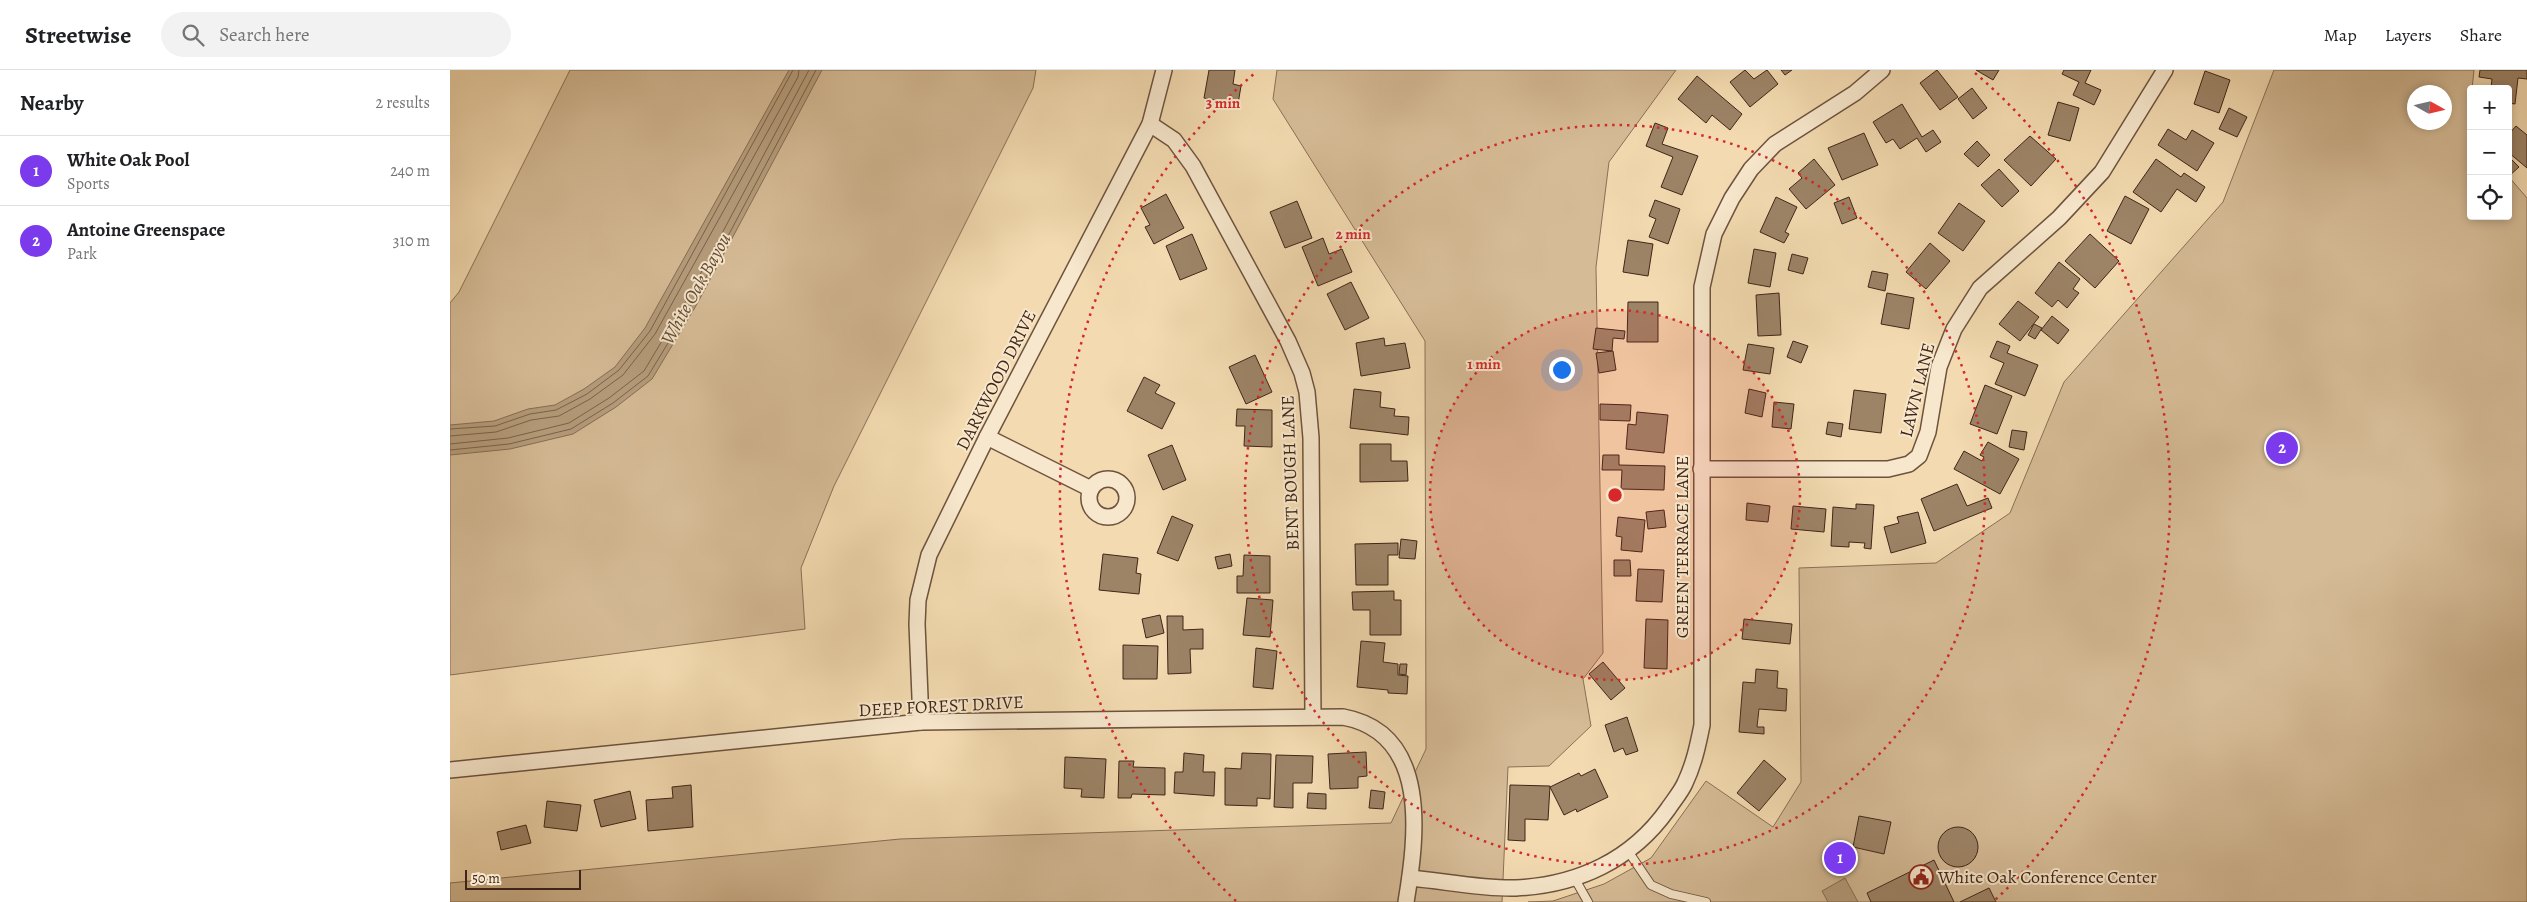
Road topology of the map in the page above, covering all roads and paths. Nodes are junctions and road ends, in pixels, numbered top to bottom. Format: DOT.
graph roads {
  1 [pos="1164,70"];
  2 [pos="1882,70"];
  3 [pos="2165,70"];
  4 [pos="1150,124"];
  5 [pos="987,437"];
  6 [pos="1701,469"];
  7 [pos="1091,489"];
  8 [pos="1313,716"];
  9 [pos="921,722"];
  10 [pos="450,770"];
  11 [pos="1628,852"];
  12 [pos="1410,878"];
  13 [pos="1575,879"];
  14 [pos="1406,902"];
  15 [pos="1588,902"];
  16 [pos="1706,902"];
  1 -- 4 [label="street, DARKWOOD DRIVE"];
  2 -- 6 [label="street, GREEN TERRACE LANE"];
  3 -- 6 [label="street, LAWN LANE"];
  4 -- 5 [label="street, DARKWOOD DRIVE"];
  4 -- 8 [label="street, BENT BOUGH LANE"];
  5 -- 7 [label="street"];
  5 -- 9 [label="street, DARKWOOD DRIVE"];
  6 -- 11 [label="street, GREEN TERRACE LANE"];
  8 -- 9 [label="street, DEEP FOREST DRIVE"];
  8 -- 12 [label="street, DEEP FOREST DRIVE"];
  9 -- 10 [label="street, DEEP FOREST DRIVE"];
  11 -- 13 [label="street, GREEN TERRACE LANE"];
  11 -- 16 [label="lane"];
  12 -- 13 [label="street, GREEN TERRACE LANE"];
  12 -- 14 [label="street, DEEP FOREST DRIVE"];
  13 -- 15 [label="lane"];
}
